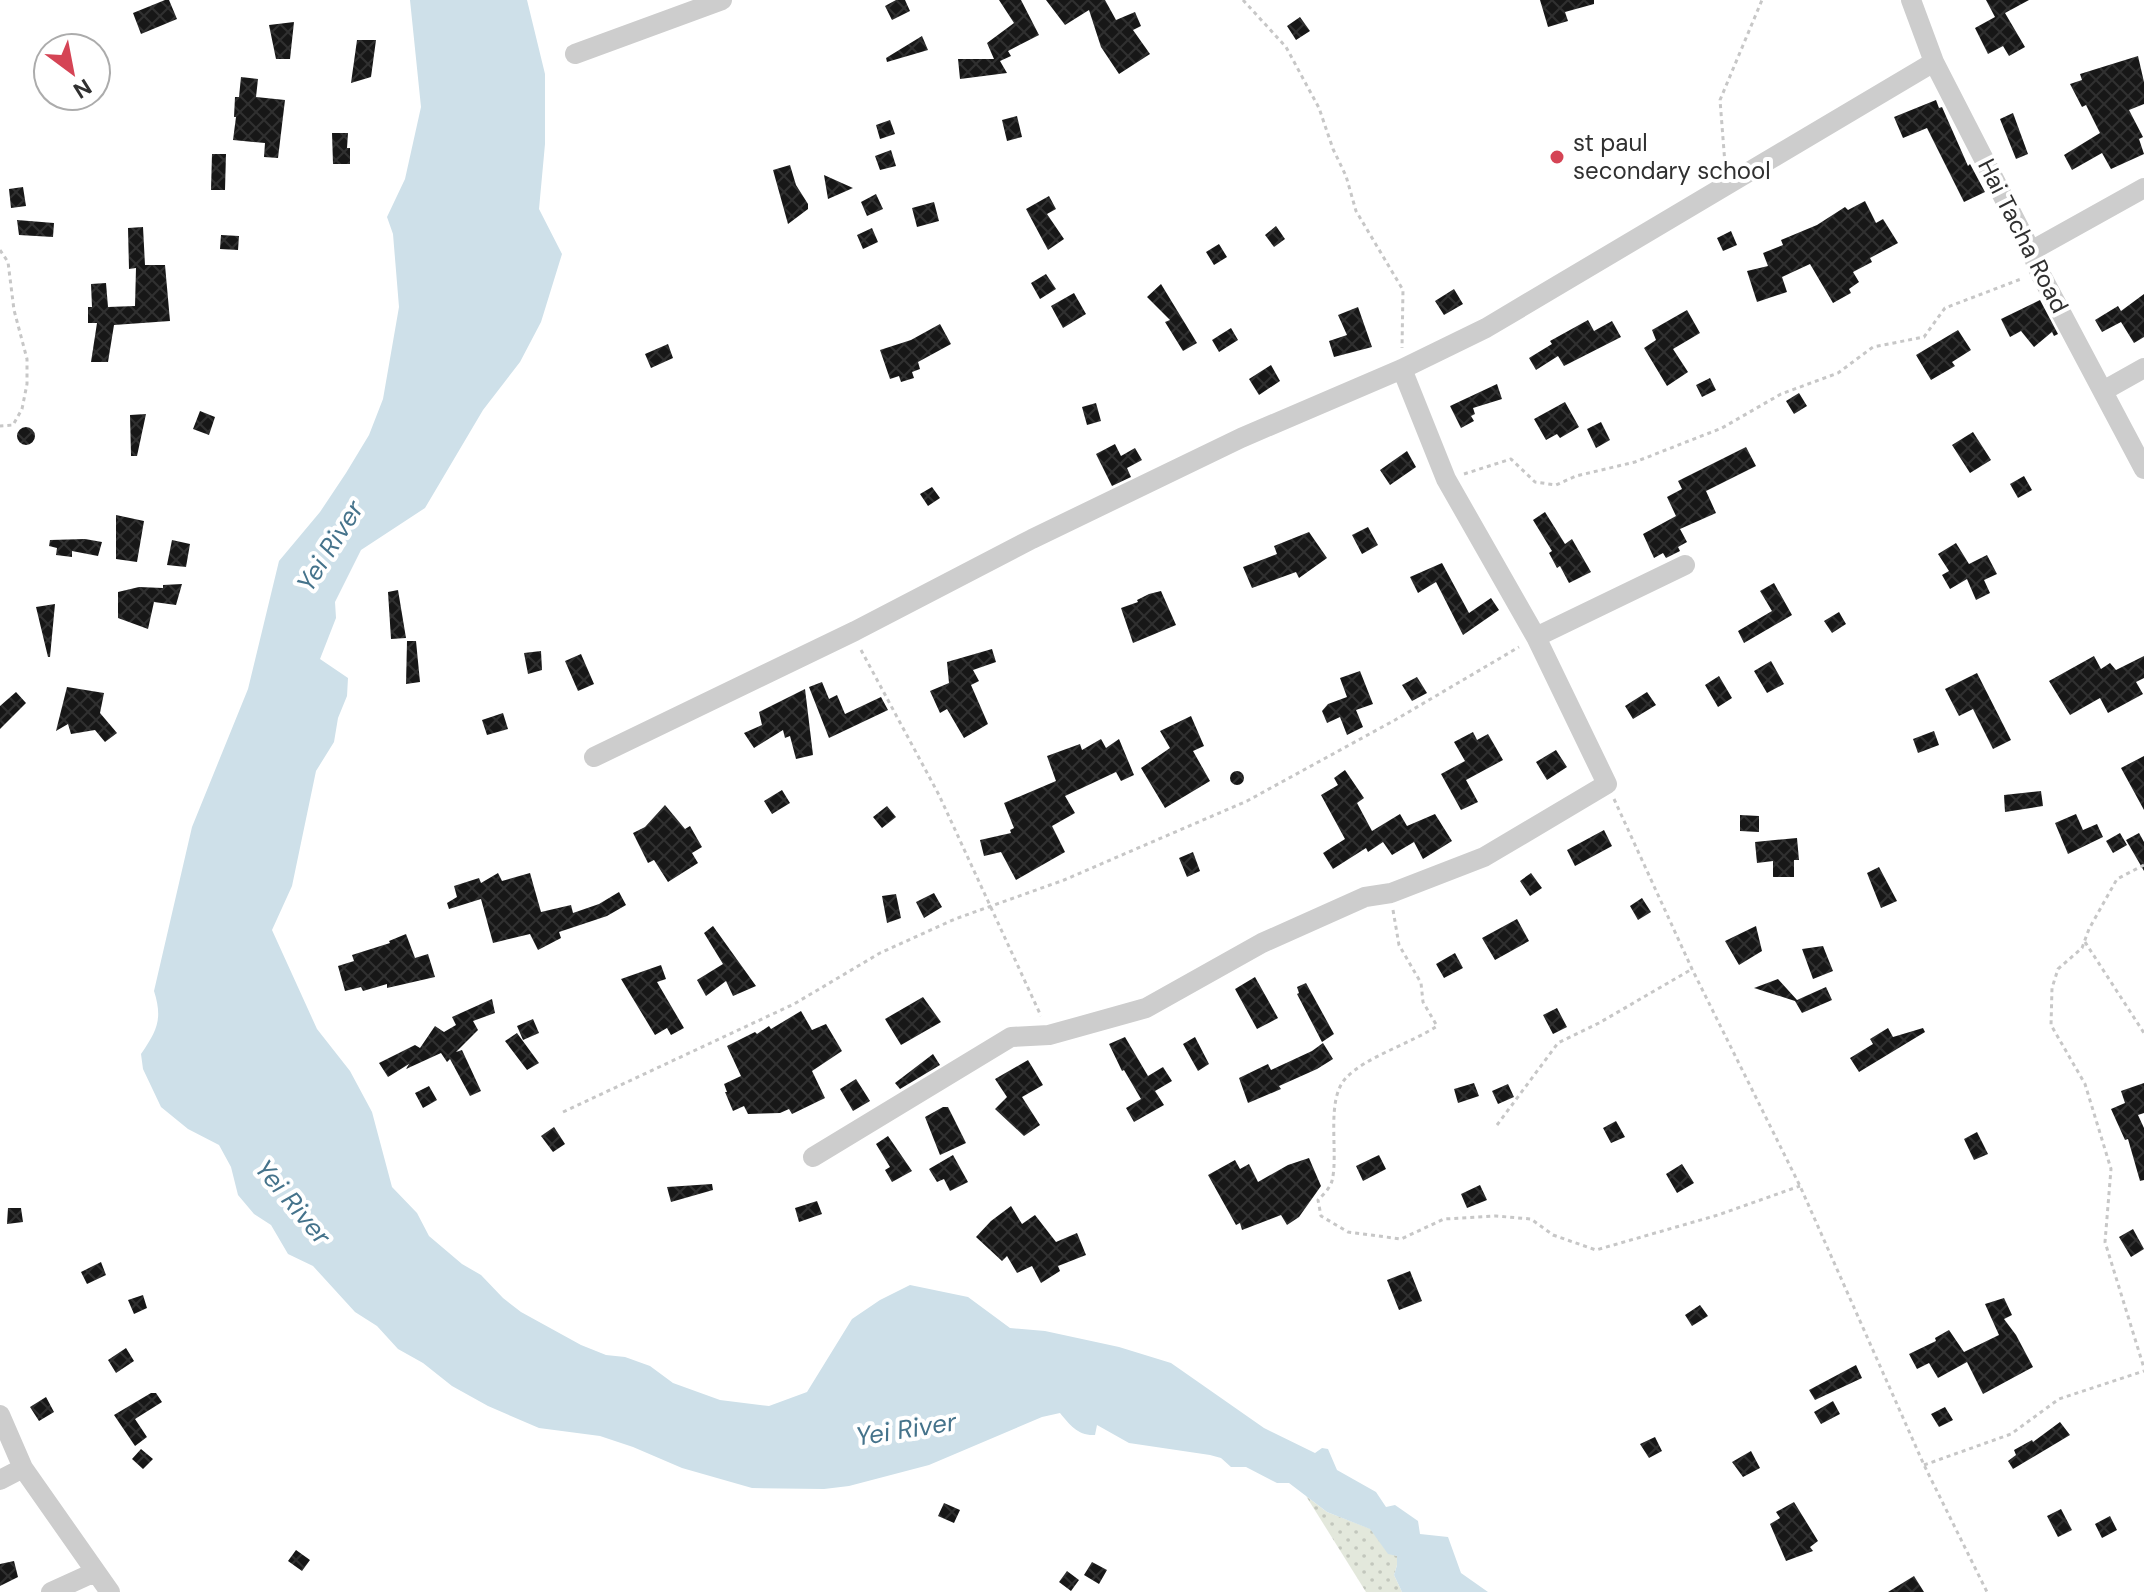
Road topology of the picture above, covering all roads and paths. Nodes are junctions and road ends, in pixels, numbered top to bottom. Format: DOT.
graph roads {
  1 [pos="722,0"];
  2 [pos="1243,0"];
  3 [pos="1762,0"];
  4 [pos="1911,0"];
  5 [pos="575,54"];
  6 [pos="1934,62"];
  7 [pos="1727,186"];
  8 [pos="2144,188"];
  9 [pos="0,250"];
  10 [pos="2031,251"];
  11 [pos="2040,273"];
  12 [pos="2144,368"];
  13 [pos="1402,369"];
  14 [pos="2103,391"];
  15 [pos="0,426"];
  16 [pos="2144,469"];
  17 [pos="1446,479"];
  18 [pos="1685,565"];
  19 [pos="855,631"];
  20 [pos="1536,637"];
  21 [pos="594,757"];
  22 [pos="1607,784"];
  23 [pos="2144,865"];
  24 [pos="1391,893"];
  25 [pos="991,906"];
  26 [pos="2085,942"];
  27 [pos="1692,969"];
  28 [pos="2144,1033"];
  29 [pos="1049,1035"];
  30 [pos="563,1112"];
  31 [pos="1497,1125"];
  32 [pos="813,1157"];
  33 [pos="1800,1186"];
  34 [pos="2144,1370"];
  35 [pos="0,1415"];
  36 [pos="1924,1465"];
  37 [pos="23,1468"];
  38 [pos="0,1480"];
  39 [pos="95,1572"];
  40 [pos="51,1592"];
  41 [pos="110,1592"];
  42 [pos="1987,1592"];
  1 -- 5 [label="street"];
  2 -- 13 [label="path"];
  3 -- 7 [label="path"];
  4 -- 6 [label="street, Hai Tacha Road"];
  6 -- 7 [label="street"];
  6 -- 10 [label="street, Hai Tacha Road"];
  7 -- 13 [label="street"];
  8 -- 10 [label="street"];
  9 -- 15 [label="path"];
  10 -- 11 [label="street, Hai Tacha Road"];
  11 -- 14 [label="street, Hai Tacha Road"];
  11 -- 17 [label="path"];
  12 -- 14 [label="street"];
  13 -- 17 [label="street"];
  13 -- 19 [label="street"];
  14 -- 16 [label="street, Hai Tacha Road"];
  17 -- 20 [label="street"];
  18 -- 20 [label="street"];
  19 -- 21 [label="street"];
  19 -- 25 [label="path"];
  20 -- 22 [label="street"];
  20 -- 25 [label="path"];
  22 -- 24 [label="street"];
  22 -- 27 [label="path"];
  23 -- 26 [label="path"];
  24 -- 29 [label="street"];
  24 -- 33 [label="path"];
  25 -- 29 [label="path"];
  25 -- 30 [label="path"];
  26 -- 28 [label="path"];
  26 -- 34 [label="path"];
  27 -- 31 [label="path"];
  27 -- 33 [label="path"];
  29 -- 32 [label="street"];
  33 -- 36 [label="path"];
  34 -- 36 [label="path"];
  35 -- 37 [label="street"];
  36 -- 42 [label="path"];
  37 -- 38 [label="street"];
  37 -- 39 [label="street"];
  39 -- 40 [label="street"];
  39 -- 41 [label="street"];
}
